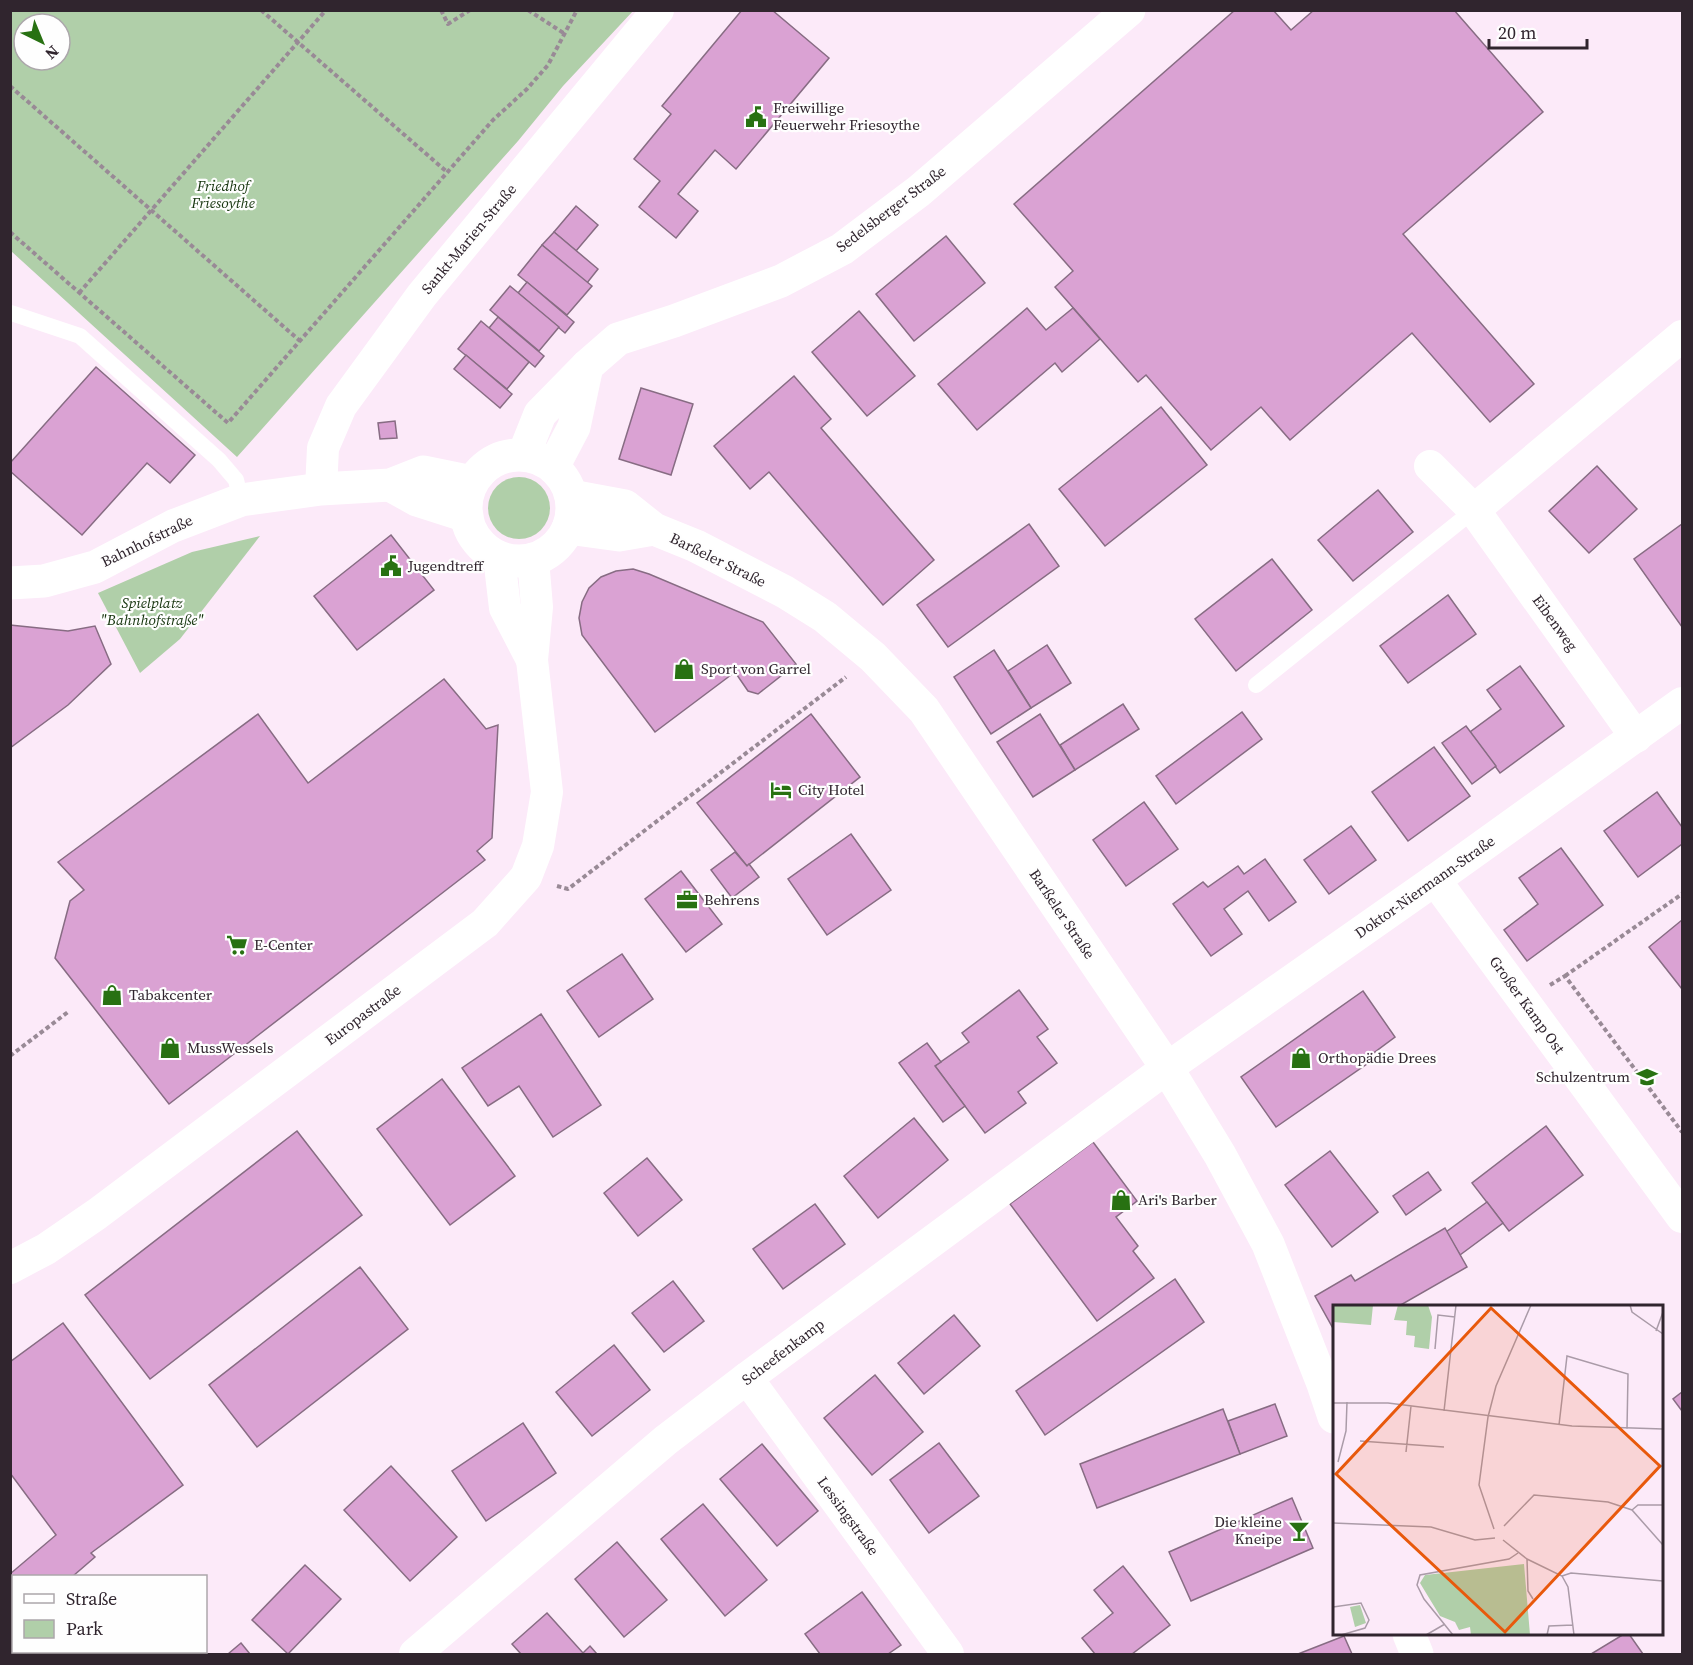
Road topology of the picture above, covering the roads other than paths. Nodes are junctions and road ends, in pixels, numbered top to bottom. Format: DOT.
graph roads {
  1 [pos="658,10"];
  2 [pos="1129,10"];
  3 [pos="10,313"];
  4 [pos="1683,336"];
  5 [pos="587,366"];
  6 [pos="524,454"];
  7 [pos="1430,466"];
  8 [pos="553,467"];
  9 [pos="472,482"];
  10 [pos="390,485"];
  11 [pos="321,489"];
  12 [pos="571,496"];
  13 [pos="241,500"];
  14 [pos="1474,510"];
  15 [pos="467,516"];
  16 [pos="568,528"];
  17 [pos="654,529"];
  18 [pos="500,557"];
  19 [pos="533,558"];
  20 [pos="10,583"];
  21 [pos="531,660"];
  22 [pos="1256,685"];
  23 [pos="1683,703"];
  24 [pos="1636,737"];
  25 [pos="1435,880"];
  26 [pos="1167,1068"];
  27 [pos="1683,1217"];
  28 [pos="10,1269"];
  29 [pos="747,1378"];
  30 [pos="1333,1412"];
  31 [pos="1409,1635"];
  32 [pos="415,1654"];
  33 [pos="948,1654"];
  34 [pos="1417,1654"];
  1 -- 11 [label="street, Sankt-Marien-Straße"];
  2 -- 5 [label="street, Sedelsberger Straße"];
  3 -- 13 [label="lane"];
  4 -- 14 [label="street"];
  5 -- 6 [label="street, Sedelsberger Straße"];
  5 -- 8 [label="street"];
  6 -- 8 [label="street"];
  6 -- 9 [label="street"];
  7 -- 14 [label="street, Eibenweg"];
  8 -- 12 [label="street"];
  9 -- 10 [label="street, Bahnhofstraße"];
  9 -- 15 [label="street"];
  10 -- 11 [label="street, Bahnhofstraße"];
  10 -- 15 [label="street"];
  11 -- 13 [label="street, Bahnhofstraße"];
  12 -- 16 [label="street"];
  12 -- 17 [label="street, Barßeler Straße"];
  13 -- 20 [label="street, Bahnhofstraße"];
  14 -- 22 [label="lane"];
  14 -- 24 [label="street, Eibenweg"];
  15 -- 18 [label="street"];
  16 -- 17 [label="street, Barßeler Straße"];
  16 -- 19 [label="street"];
  17 -- 26 [label="street, Barßeler Straße"];
  18 -- 19 [label="street"];
  18 -- 21 [label="street, Europastraße"];
  19 -- 21 [label="street, Europastraße"];
  21 -- 28 [label="street, Europastraße"];
  23 -- 24 [label="street, Doktor-Niermann-Straße"];
  24 -- 25 [label="street, Doktor-Niermann-Straße"];
  25 -- 26 [label="street, Doktor-Niermann-Straße"];
  25 -- 27 [label="street, Großer Kamp Ost"];
  26 -- 29 [label="street, Scheefenkamp"];
  26 -- 30 [label="street, Barßeler Straße"];
  29 -- 32 [label="street, Scheefenkamp"];
  29 -- 33 [label="street, Lessingstraße"];
  31 -- 34 [label="street"];
}
